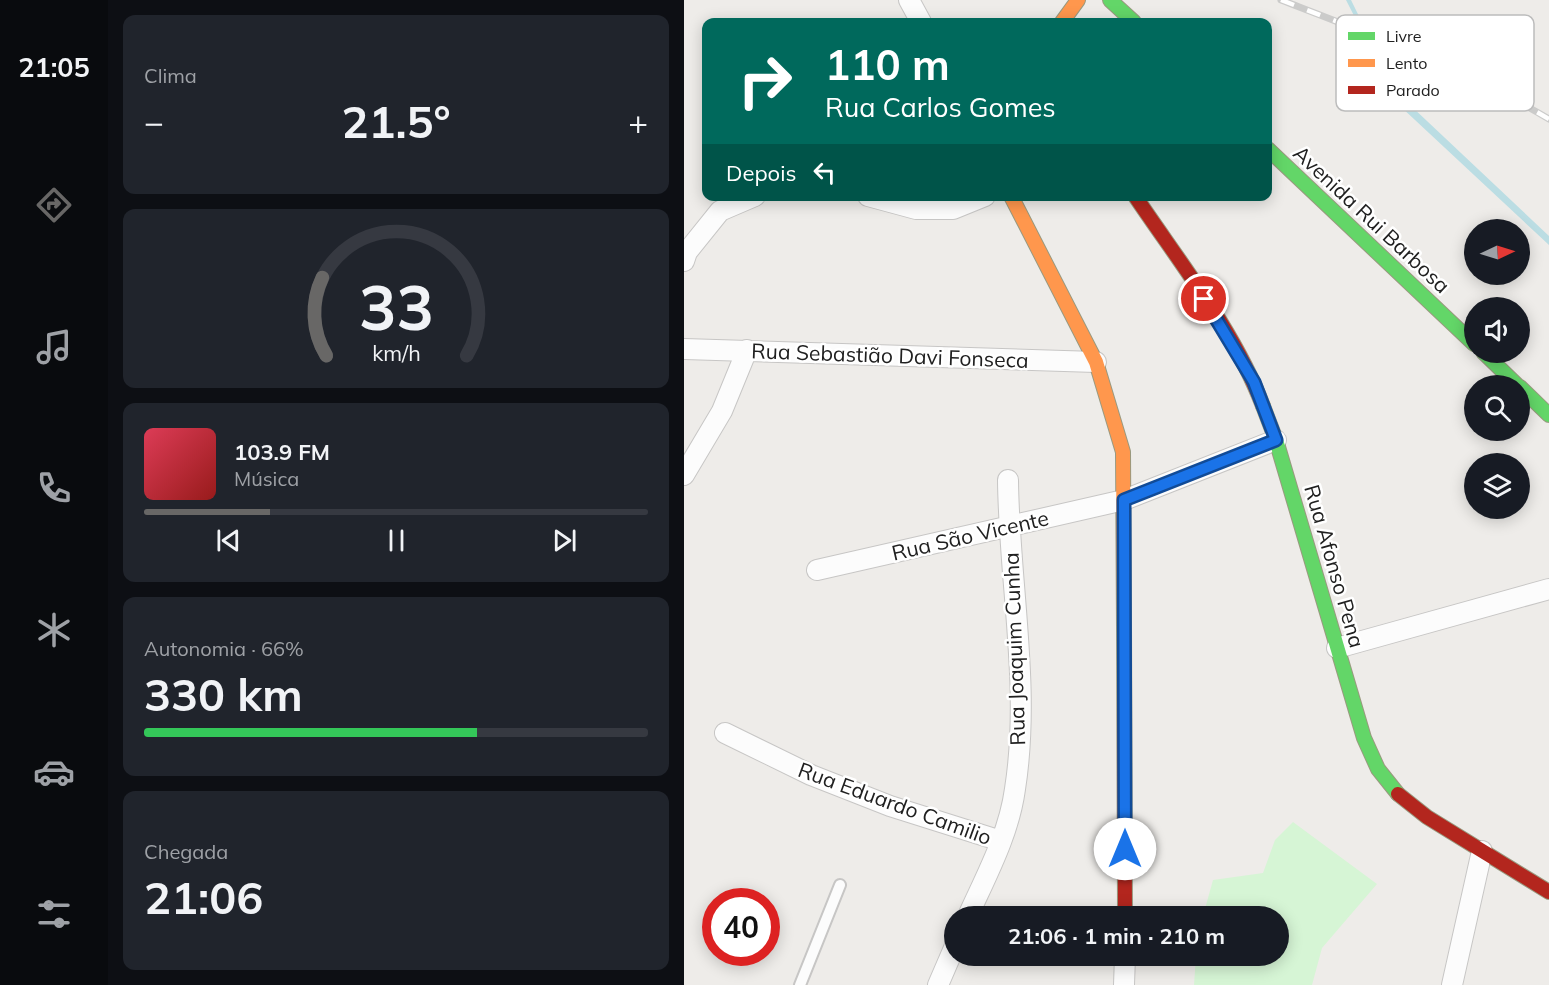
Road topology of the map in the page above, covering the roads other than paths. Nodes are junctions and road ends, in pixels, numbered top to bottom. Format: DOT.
graph roads {
  1 [pos="909,0"];
  2 [pos="1078,0"];
  3 [pos="1110,0"];
  4 [pos="919,18"];
  5 [pos="1065,18"];
  6 [pos="1130,18"];
  7 [pos="1272,153"];
  8 [pos="743,201"];
  9 [pos="888,201"];
  10 [pos="973,201"];
  11 [pos="1014,201"];
  12 [pos="1138,201"];
  13 [pos="684,261"];
  14 [pos="1464,335"];
  15 [pos="684,349"];
  16 [pos="747,350"];
  17 [pos="1096,362"];
  18 [pos="1495,363"];
  19 [pos="1507,375"];
  20 [pos="1530,397"];
  21 [pos="1549,415"];
  22 [pos="1276,440"];
  23 [pos="684,475"];
  24 [pos="1008,480"];
  25 [pos="1124,500"];
  26 [pos="1008,525"];
  27 [pos="817,570"];
  28 [pos="1549,589"];
  29 [pos="1337,648"];
  30 [pos="725,733"];
  31 [pos="1001,841"];
  32 [pos="1482,851"];
  33 [pos="840,885"];
  34 [pos="1549,892"];
  35 [pos="972,906"];
  36 [pos="1125,906"];
  37 [pos="946,966"];
  38 [pos="1125,966"];
  39 [pos="800,985"];
  40 [pos="938,985"];
  41 [pos="1124,985"];
  42 [pos="1452,985"];
  1 -- 4 [label="street"];
  2 -- 5 [label="main road"];
  3 -- 6 [label="main road"];
  7 -- 14 [label="main road, Avenida Rui Barbosa"];
  8 -- 13 [label="street"];
  9 -- 10 [label="street"];
  11 -- 17 [label="main road"];
  12 -- 22 [label="main road, Rua Afonso Pena"];
  15 -- 16 [label="street, Rua Sebastião Davi Fonseca"];
  16 -- 17 [label="street, Rua Sebastião Davi Fonseca"];
  16 -- 23 [label="street"];
  17 -- 25 [label="main road"];
  18 -- 19 [label="main road"];
  20 -- 21 [label="main road"];
  22 -- 25 [label="street, Rua São Vicente"];
  22 -- 29 [label="main road, Rua Afonso Pena"];
  24 -- 26 [label="street, Rua Joaquim Cunha"];
  25 -- 26 [label="street, Rua São Vicente"];
  25 -- 36 [label="main road"];
  26 -- 27 [label="street, Rua São Vicente"];
  26 -- 31 [label="street, Rua Joaquim Cunha"];
  28 -- 29 [label="street"];
  29 -- 32 [label="main road, Rua Afonso Pena"];
  30 -- 31 [label="street, Rua Eduardo Camilio"];
  31 -- 35 [label="street, Rua Joaquim Cunha"];
  32 -- 34 [label="main road, Rua Afonso Pena"];
  32 -- 42 [label="street"];
  33 -- 39 [label="lane"];
  37 -- 40 [label="street"];
  38 -- 41 [label="street"];
}
